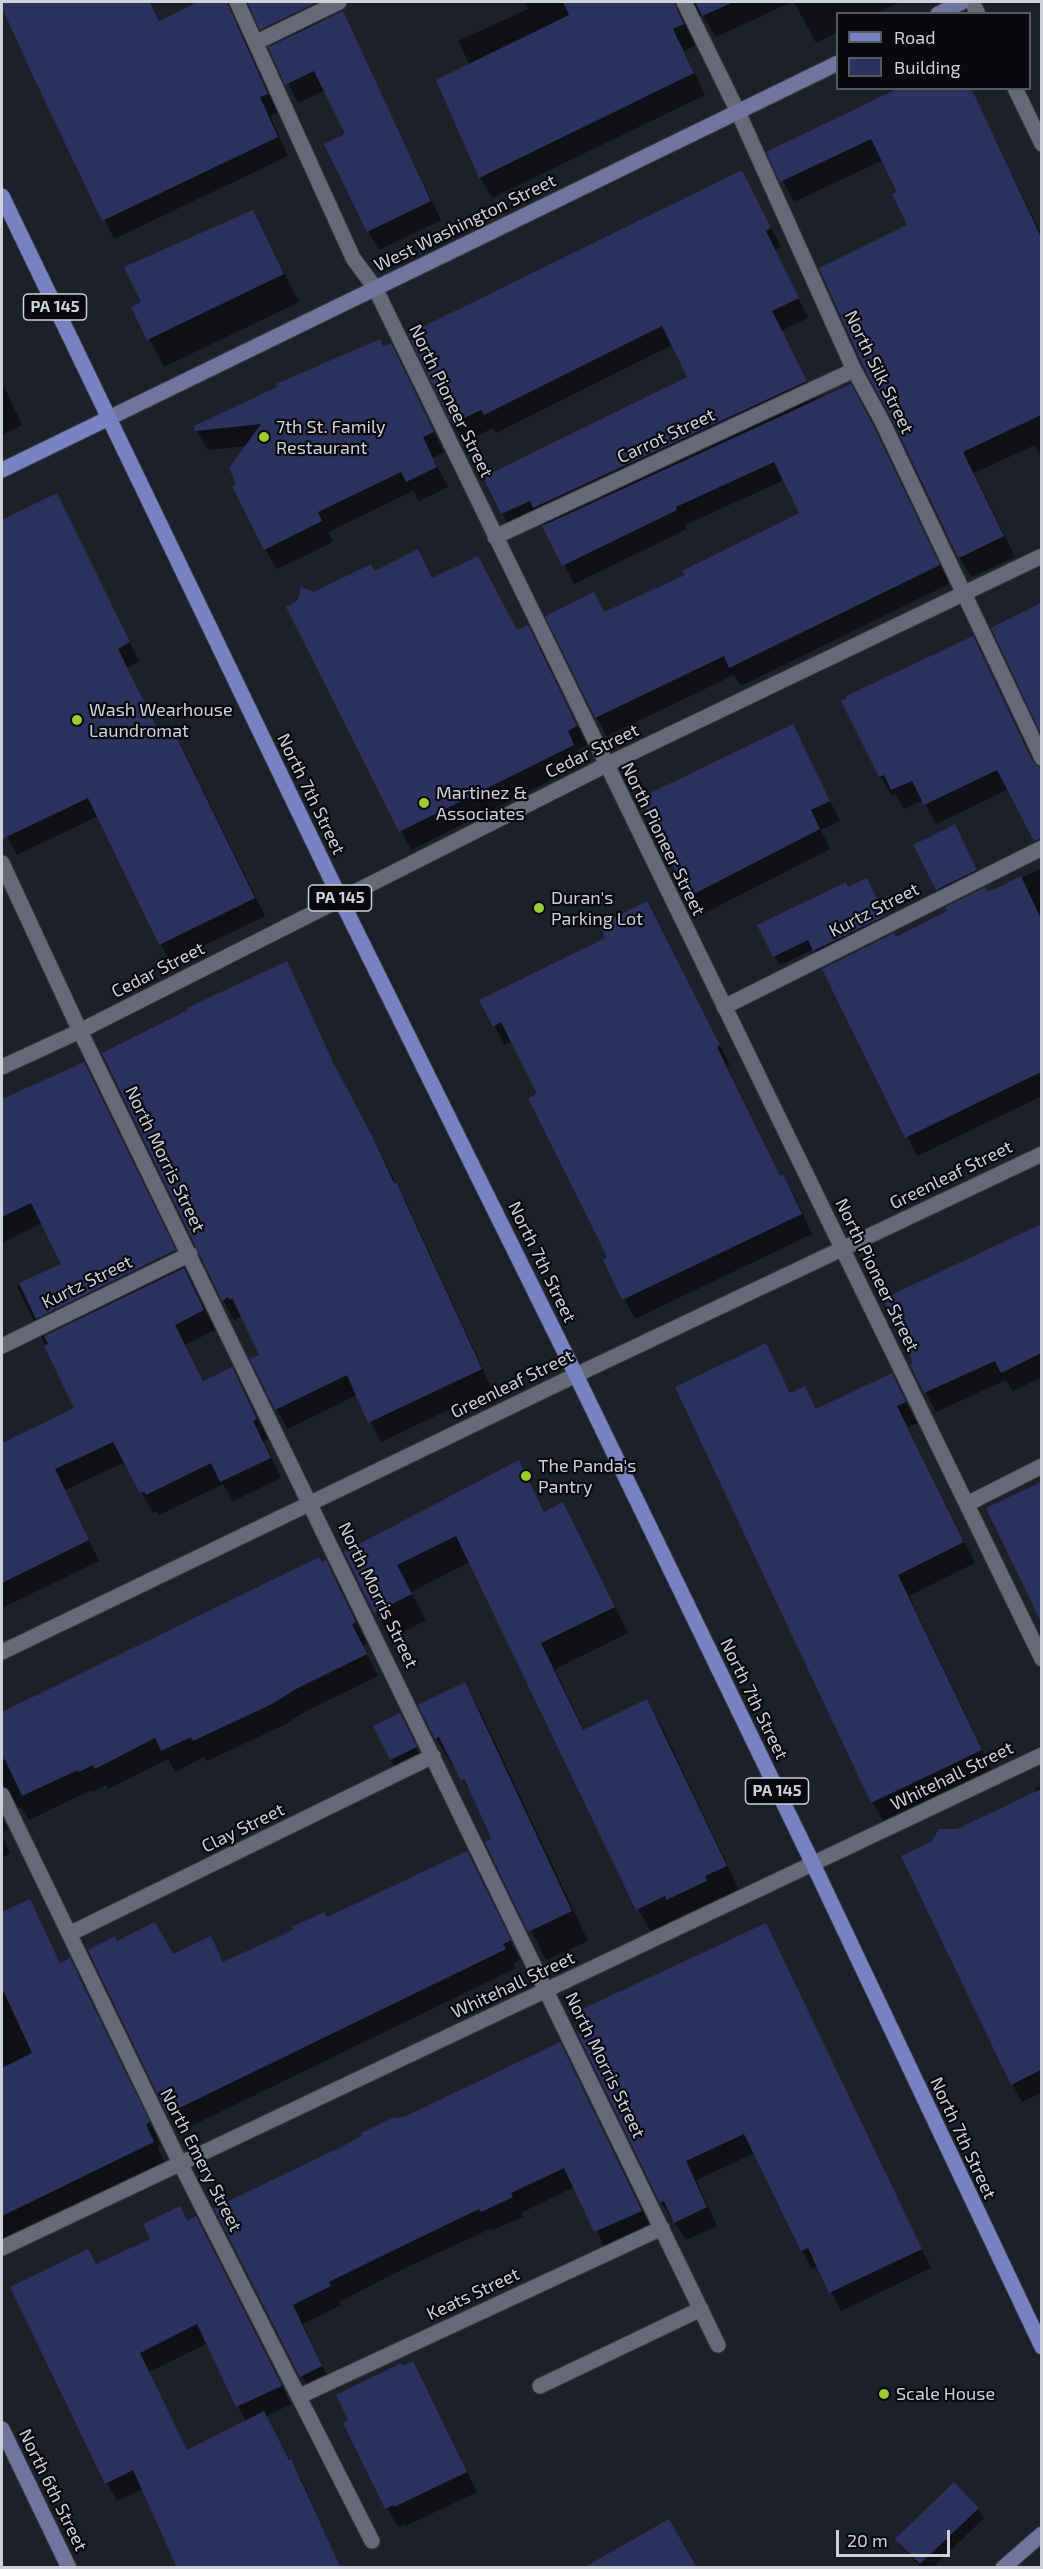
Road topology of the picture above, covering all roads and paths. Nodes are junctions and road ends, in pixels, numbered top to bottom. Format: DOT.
graph roads {
  1 [pos="237,2"];
  2 [pos="339,2"];
  3 [pos="684,2"];
  4 [pos="962,2"];
  5 [pos="942,12"];
  6 [pos="257,42"];
  7 [pos="836,63"];
  8 [pos="1015,90"];
  9 [pos="738,112"];
  10 [pos="1041,144"];
  11 [pos="2,196"];
  12 [pos="375,288"];
  13 [pos="854,370"];
  14 [pos="109,418"];
  15 [pos="2,470"];
  16 [pos="495,537"];
  17 [pos="1041,556"];
  18 [pos="963,594"];
  19 [pos="1041,758"];
  20 [pos="606,765"];
  21 [pos="1041,848"];
  22 [pos="2,863"];
  23 [pos="341,900"];
  24 [pos="724,1007"];
  25 [pos="80,1031"];
  26 [pos="2,1067"];
  27 [pos="1041,1154"];
  28 [pos="843,1249"];
  29 [pos="190,1254"];
  30 [pos="2,1346"];
  31 [pos="576,1375"];
  32 [pos="1041,1466"];
  33 [pos="311,1503"];
  34 [pos="967,1504"];
  35 [pos="2,1652"];
  36 [pos="1041,1659"];
  37 [pos="1041,1755"];
  38 [pos="434,1756"];
  39 [pos="2,1795"];
  40 [pos="813,1864"];
  41 [pos="69,1934"];
  42 [pos="547,1990"];
  43 [pos="180,2163"];
  44 [pos="662,2228"];
  45 [pos="2,2248"];
  46 [pos="701,2309"];
  47 [pos="718,2345"];
  48 [pos="1041,2347"];
  49 [pos="540,2386"];
  50 [pos="300,2396"];
  51 [pos="2,2430"];
  52 [pos="1041,2534"];
  53 [pos="372,2541"];
  54 [pos="69,2568"];
  55 [pos="1003,2568"];
  1 -- 6 [label="street, North Pioneer Street"];
  2 -- 6 [label="street"];
  3 -- 9 [label="street, North Silk Street"];
  4 -- 5 [label="street"];
  6 -- 12 [label="street, North Pioneer Street"];
  7 -- 9 [label="street, West Washington Street"];
  8 -- 10 [label="street"];
  9 -- 12 [label="street, West Washington Street"];
  9 -- 13 [label="street, North Silk Street"];
  11 -- 14 [label="main road, North 7th Street / PA 145"];
  12 -- 14 [label="street, West Washington Street"];
  12 -- 16 [label="street, North Pioneer Street"];
  13 -- 16 [label="street, Carrot Street"];
  13 -- 18 [label="street, North Silk Street"];
  14 -- 15 [label="main road"];
  14 -- 23 [label="main road, North 7th Street / PA 145"];
  16 -- 20 [label="street, North Pioneer Street"];
  17 -- 18 [label="street, Cedar Street"];
  18 -- 19 [label="street, North Silk Street"];
  18 -- 20 [label="street, Cedar Street"];
  20 -- 23 [label="street, Cedar Street"];
  20 -- 24 [label="street, North Pioneer Street"];
  21 -- 24 [label="street, Kurtz Street"];
  22 -- 25 [label="street, North Morris Street"];
  23 -- 25 [label="street, Cedar Street"];
  23 -- 31 [label="main road, North 7th Street / PA 145"];
  24 -- 28 [label="street, North Pioneer Street"];
  25 -- 26 [label="street, Cedar Street"];
  25 -- 29 [label="street, North Morris Street"];
  27 -- 28 [label="street, Greenleaf Street"];
  28 -- 31 [label="street, Greenleaf Street"];
  28 -- 34 [label="street, North Pioneer Street"];
  29 -- 30 [label="street, Kurtz Street"];
  29 -- 33 [label="street, North Morris Street"];
  31 -- 33 [label="street, Greenleaf Street"];
  31 -- 40 [label="main road, North 7th Street / PA 145"];
  32 -- 34 [label="street"];
  33 -- 35 [label="street, Greenleaf Street"];
  33 -- 38 [label="street, North Morris Street"];
  34 -- 36 [label="street, North Pioneer Street"];
  37 -- 40 [label="street, Whitehall Street"];
  38 -- 41 [label="street, Clay Street"];
  38 -- 42 [label="street, North Morris Street"];
  39 -- 41 [label="street, North Emery Street"];
  40 -- 42 [label="street, Whitehall Street"];
  40 -- 48 [label="main road, North 7th Street / PA 145"];
  41 -- 43 [label="street, North Emery Street"];
  42 -- 43 [label="street, Whitehall Street"];
  42 -- 44 [label="street, North Morris Street"];
  43 -- 45 [label="street, Whitehall Street"];
  43 -- 50 [label="street, North Emery Street"];
  44 -- 46 [label="street, North Morris Street"];
  44 -- 50 [label="street, Keats Street"];
  46 -- 47 [label="street, North Morris Street"];
  46 -- 49 [label="street"];
  50 -- 53 [label="street, North Emery Street"];
  51 -- 54 [label="street, North 6th Street"];
  52 -- 55 [label="street"];
}
